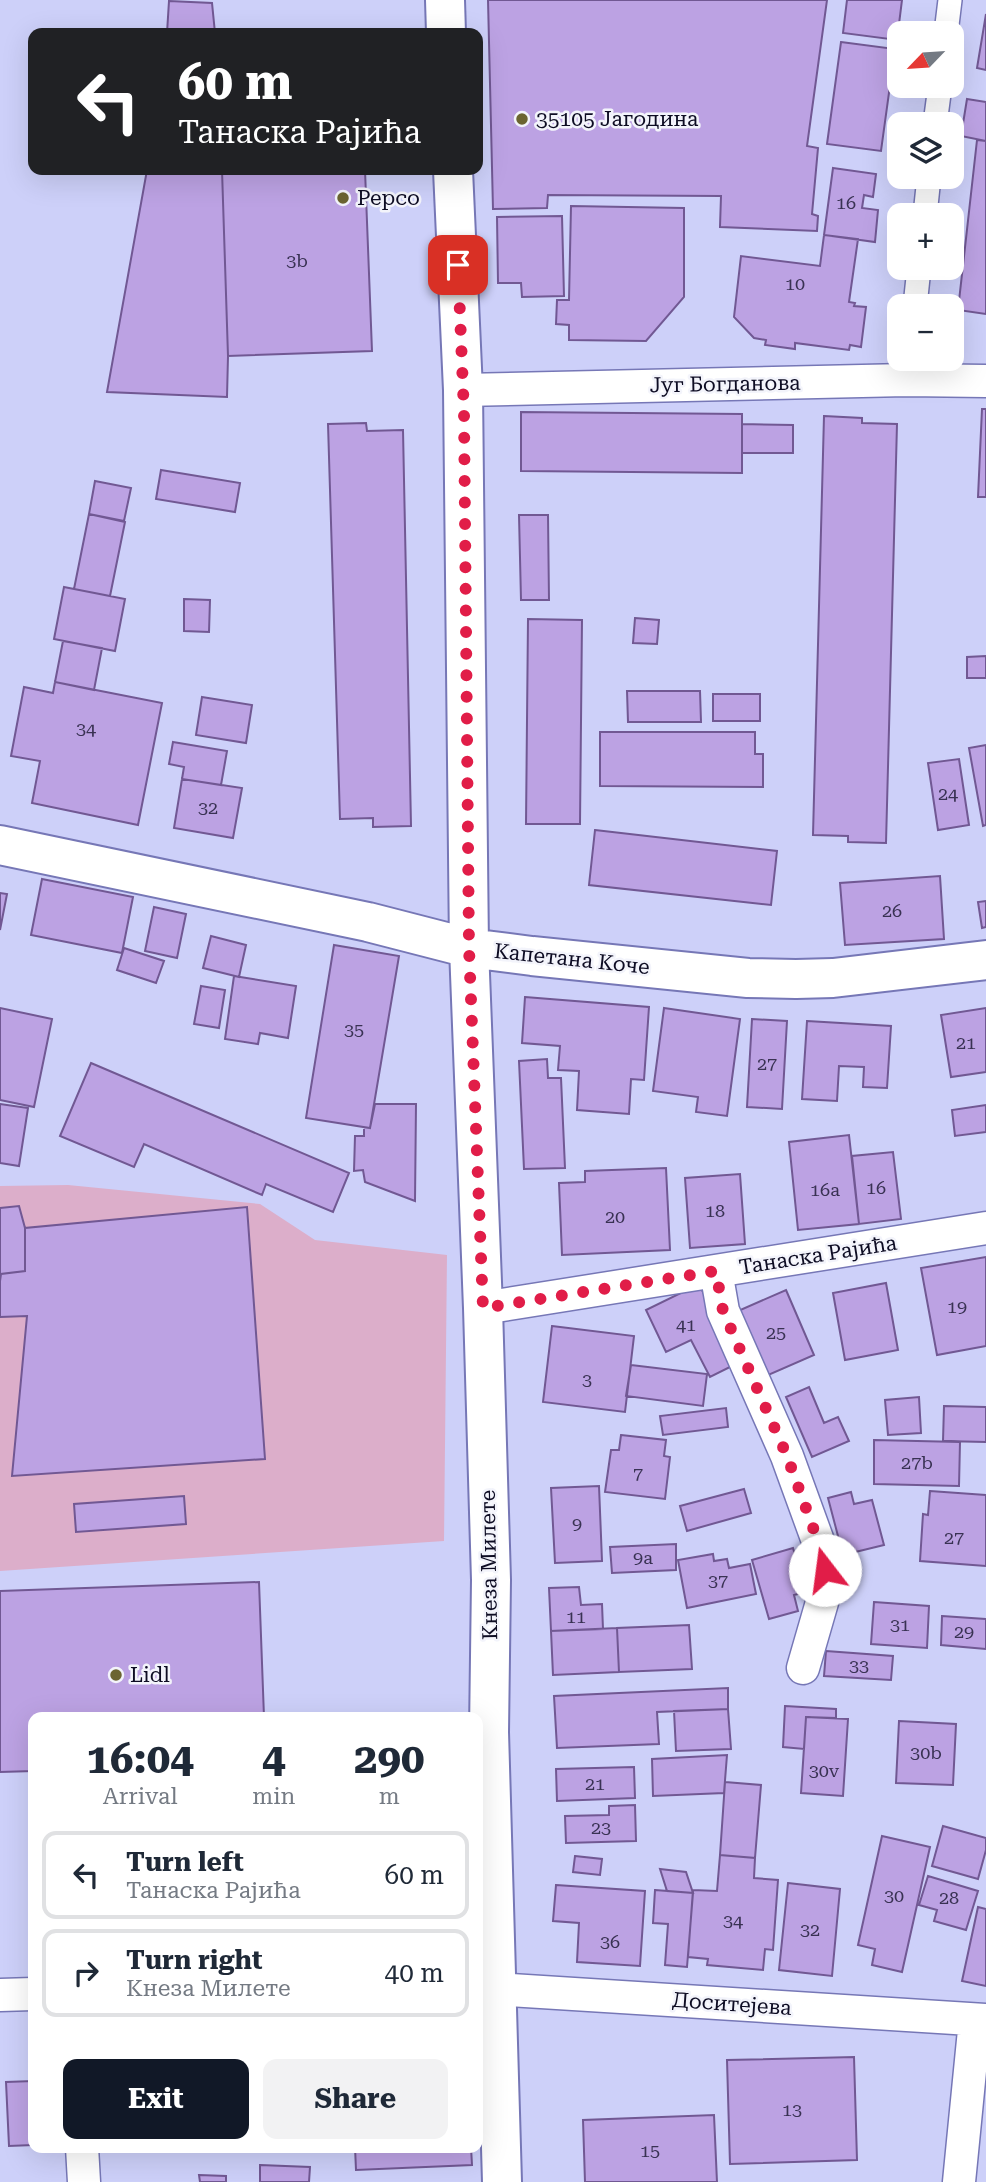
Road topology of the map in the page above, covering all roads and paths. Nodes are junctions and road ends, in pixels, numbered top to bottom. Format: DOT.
graph roads {
  1 [pos="445,0"];
  2 [pos="950,0"];
  3 [pos="947,21"];
  4 [pos="446,28"];
  5 [pos="453,175"];
  6 [pos="887,370"];
  7 [pos="920,371"];
  8 [pos="986,381"];
  9 [pos="463,390"];
  10 [pos="0,845"];
  11 [pos="469,948"];
  12 [pos="986,960"];
  13 [pos="986,1228"];
  14 [pos="716,1271"];
  15 [pos="483,1308"];
  16 [pos="803,1668"];
  17 [pos="488,1988"];
  18 [pos="28,1994"];
  19 [pos="0,1995"];
  20 [pos="981,2020"];
  21 [pos="82,2153"];
  22 [pos="84,2182"];
  23 [pos="502,2182"];
  24 [pos="959,2182"];
  1 -- 4 [label="main road"];
  2 -- 3 [label="street"];
  5 -- 9 [label="main road, Кнеза Милете"];
  6 -- 9 [label="street, Југ Богданова"];
  7 -- 8 [label="street, Југ Богданова"];
  9 -- 11 [label="main road, Кнеза Милете"];
  10 -- 11 [label="main road, Капетана Коче"];
  11 -- 12 [label="main road, Капетана Коче"];
  11 -- 15 [label="main road, Кнеза Милете"];
  13 -- 14 [label="street, Танаска Рајића"];
  14 -- 15 [label="street, Танаска Рајића"];
  14 -- 16 [label="street"];
  15 -- 17 [label="main road, Кнеза Милете"];
  17 -- 20 [label="street, Доситејева"];
  17 -- 23 [label="main road, Кнеза Милете"];
  18 -- 19 [label="street"];
  20 -- 24 [label="street"];
  21 -- 22 [label="street"];
}
